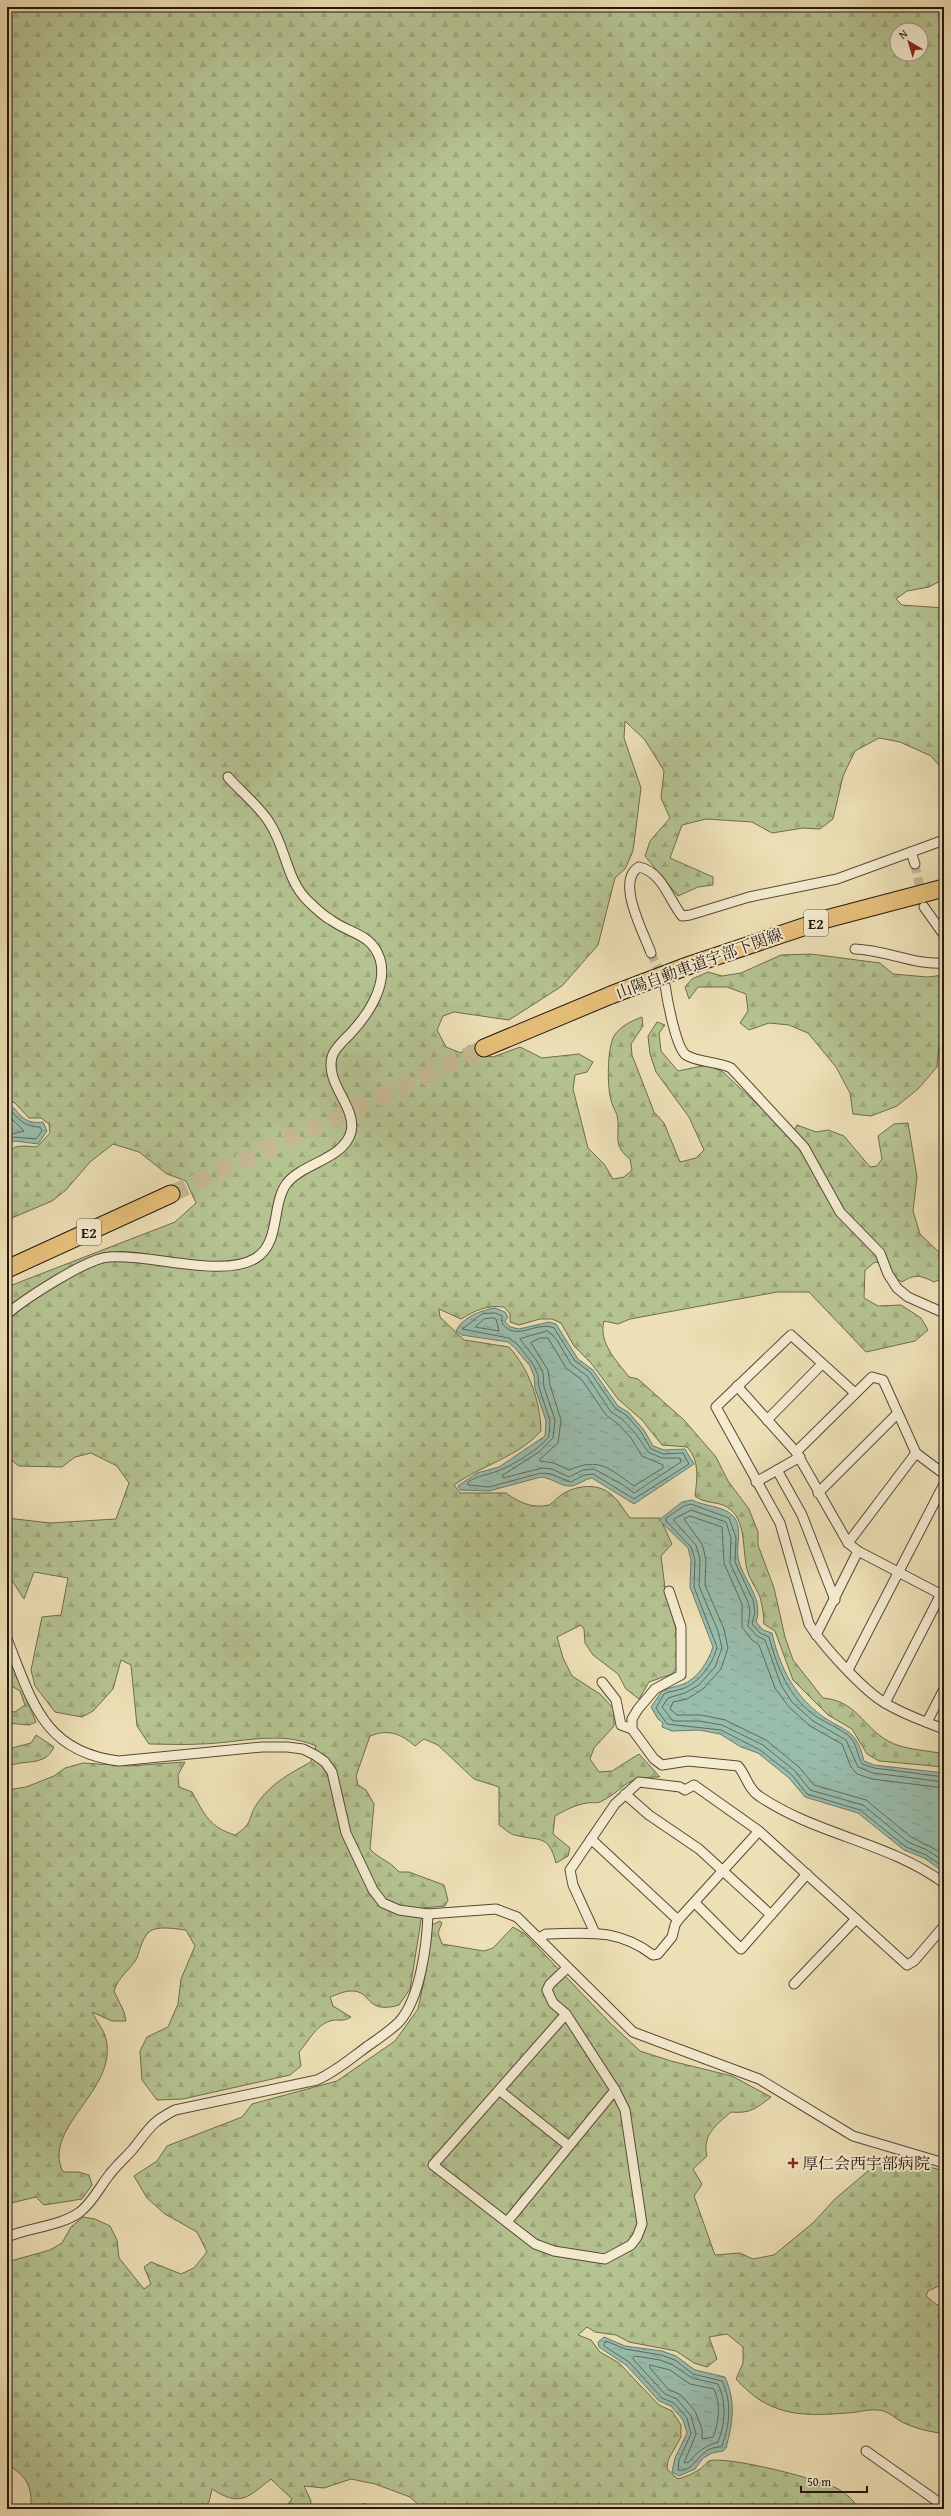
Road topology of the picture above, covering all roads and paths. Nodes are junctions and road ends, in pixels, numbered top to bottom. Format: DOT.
graph roads {
  1 [pos="228,777"];
  2 [pos="944,840"];
  3 [pos="911,852"];
  4 [pos="915,864"];
  5 [pos="944,888"];
  6 [pos="924,907"];
  7 [pos="944,935"];
  8 [pos="855,949"];
  9 [pos="651,953"];
  10 [pos="944,963"];
  11 [pos="665,985"];
  12 [pos="484,1048"];
  13 [pos="171,1194"];
  14 [pos="7,1269"];
  15 [pos="944,1313"];
  16 [pos="7,1314"];
  17 [pos="822,1364"];
  18 [pos="738,1386"];
  19 [pos="855,1393"];
  20 [pos="897,1414"];
  21 [pos="767,1420"];
  22 [pos="916,1453"];
  23 [pos="798,1455"];
  24 [pos="777,1470"];
  25 [pos="944,1474"];
  26 [pos="756,1482"];
  27 [pos="944,1484"];
  28 [pos="818,1493"];
  29 [pos="848,1543"];
  30 [pos="858,1551"];
  31 [pos="900,1572"];
  32 [pos="669,1591"];
  33 [pos="943,1593"];
  34 [pos="835,1600"];
  35 [pos="816,1635"];
  36 [pos="7,1639"];
  37 [pos="848,1670"];
  38 [pos="602,1682"];
  39 [pos="944,1689"];
  40 [pos="884,1703"];
  41 [pos="927,1722"];
  42 [pos="632,1729"];
  43 [pos="944,1730"];
  44 [pos="625,1794"];
  45 [pos="760,1831"];
  46 [pos="591,1839"];
  47 [pos="724,1871"];
  48 [pos="807,1874"];
  49 [pos="944,1883"];
  50 [pos="695,1903"];
  51 [pos="428,1914"];
  52 [pos="771,1915"];
  53 [pos="856,1919"];
  54 [pos="678,1920"];
  55 [pos="944,1926"];
  56 [pos="595,1933"];
  57 [pos="538,1938"];
  58 [pos="567,1968"];
  59 [pos="794,1984"];
  60 [pos="566,2014"];
  61 [pos="499,2090"];
  62 [pos="615,2090"];
  63 [pos="569,2146"];
  64 [pos="944,2163"];
  65 [pos="507,2222"];
  66 [pos="7,2237"];
  67 [pos="866,2451"];
  68 [pos="944,2506"];
  1 -- 16 [label="street"];
  2 -- 3 [label="street"];
  3 -- 4 [label="street"];
  3 -- 9 [label="street"];
  5 -- 12 [label="highway, 山陽自動車道宇部下関線 / E2, bridge"];
  6 -- 7 [label="street"];
  8 -- 10 [label="street"];
  11 -- 15 [label="street"];
  13 -- 14 [label="highway, E2"];
  17 -- 18 [label="street"];
  17 -- 19 [label="street"];
  17 -- 21 [label="street"];
  18 -- 21 [label="street"];
  18 -- 26 [label="street"];
  19 -- 20 [label="street"];
  19 -- 23 [label="street"];
  20 -- 22 [label="street"];
  20 -- 28 [label="street"];
  21 -- 23 [label="street"];
  22 -- 25 [label="street"];
  22 -- 29 [label="street"];
  23 -- 24 [label="street"];
  23 -- 28 [label="street"];
  24 -- 26 [label="street"];
  24 -- 34 [label="street"];
  26 -- 35 [label="street"];
  27 -- 31 [label="street"];
  28 -- 29 [label="street"];
  29 -- 30 [label="street"];
  30 -- 31 [label="street"];
  30 -- 34 [label="street"];
  31 -- 33 [label="street"];
  31 -- 37 [label="street"];
  32 -- 42 [label="street"];
  33 -- 40 [label="street"];
  34 -- 35 [label="street"];
  35 -- 37 [label="street"];
  36 -- 51 [label="street"];
  37 -- 40 [label="street"];
  38 -- 42 [label="street"];
  39 -- 41 [label="street"];
  40 -- 41 [label="street"];
  41 -- 43 [label="street"];
  42 -- 49 [label="street"];
  44 -- 45 [label="street"];
  44 -- 46 [label="street"];
  44 -- 47 [label="street"];
  45 -- 47 [label="street"];
  45 -- 48 [label="street"];
  46 -- 54 [label="street"];
  46 -- 56 [label="street"];
  47 -- 50 [label="street"];
  47 -- 52 [label="street"];
  48 -- 52 [label="street"];
  48 -- 53 [label="street"];
  50 -- 52 [label="street"];
  50 -- 54 [label="street"];
  51 -- 57 [label="street"];
  51 -- 66 [label="street"];
  53 -- 55 [label="street"];
  53 -- 59 [label="street"];
  54 -- 56 [label="street"];
  56 -- 57 [label="street"];
  57 -- 58 [label="street"];
  58 -- 60 [label="street"];
  58 -- 64 [label="street"];
  60 -- 61 [label="street"];
  60 -- 62 [label="street"];
  61 -- 63 [label="street"];
  61 -- 65 [label="street"];
  62 -- 63 [label="street"];
  62 -- 65 [label="street"];
  63 -- 65 [label="street"];
  67 -- 68 [label="street"];
}
